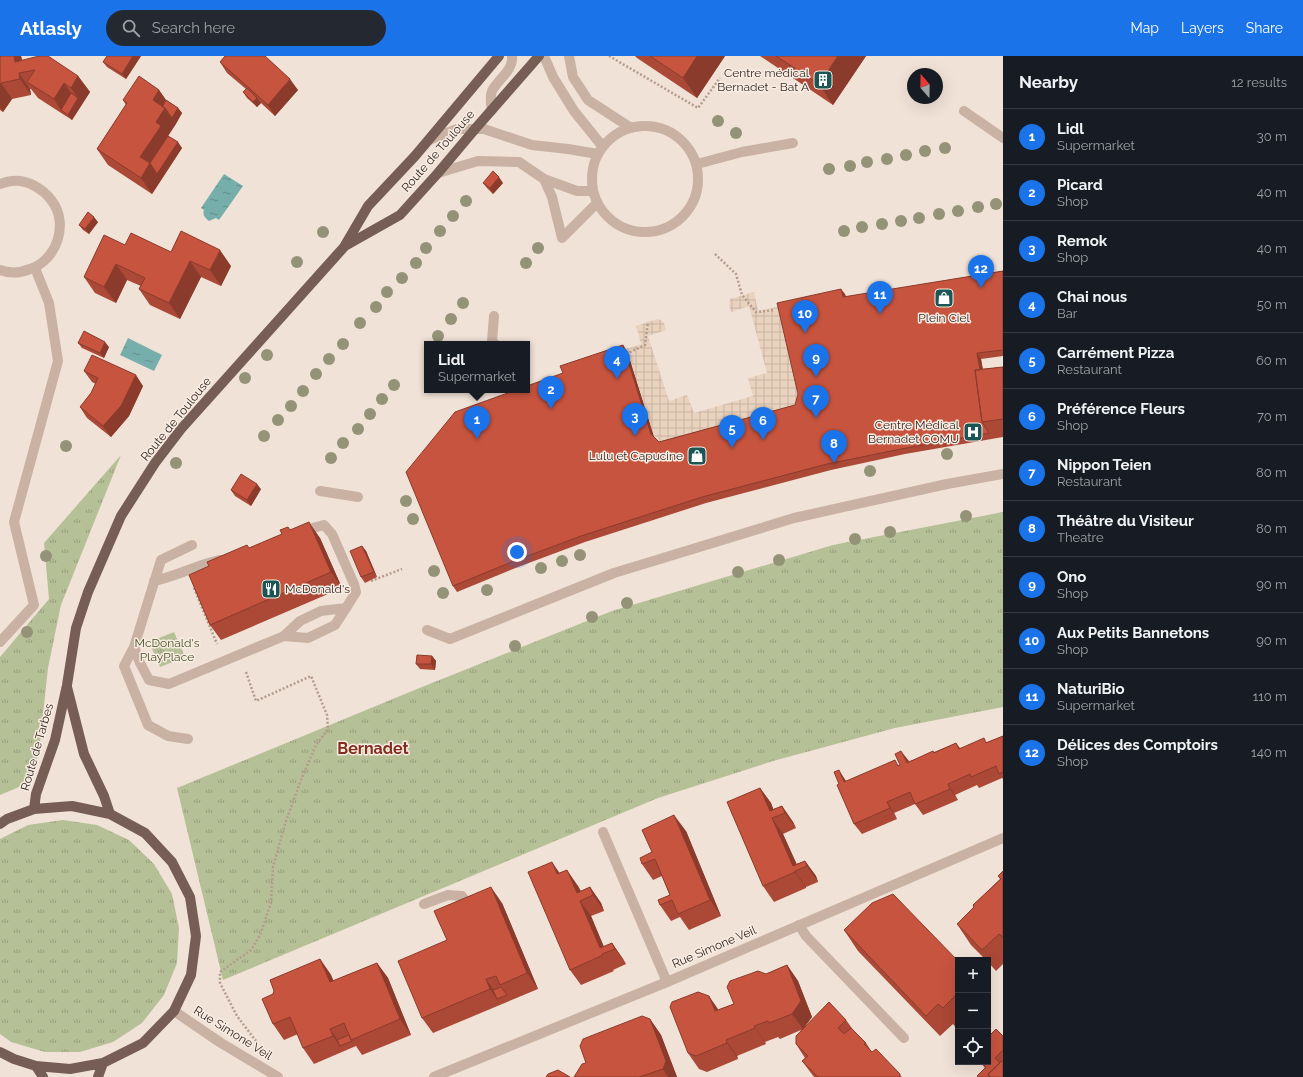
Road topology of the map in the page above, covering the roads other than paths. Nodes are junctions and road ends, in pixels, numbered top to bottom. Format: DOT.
graph roads {
  1 [pos="499,56"];
  2 [pos="512,56"];
  3 [pos="539,56"];
  4 [pos="544,56"];
  5 [pos="569,56"];
  6 [pos="492,110"];
  7 [pos="964,111"];
  8 [pos="631,128"];
  9 [pos="475,129"];
  10 [pos="1003,138"];
  11 [pos="429,140"];
  12 [pos="793,143"];
  13 [pos="600,151"];
  14 [pos="696,164"];
  15 [pos="438,173"];
  16 [pos="544,179"];
  17 [pos="0,184"];
  18 [pos="593,191"];
  19 [pos="597,203"];
  20 [pos="344,247"];
  21 [pos="35,268"];
  22 [pos="0,270"];
  23 [pos="494,316"];
  24 [pos="492,341"];
  25 [pos="1003,474"];
  26 [pos="320,491"];
  27 [pos="358,497"];
  28 [pos="293,535"];
  29 [pos="192,545"];
  30 [pos="228,558"];
  31 [pos="154,581"];
  32 [pos="346,608"];
  33 [pos="427,630"];
  34 [pos="284,636"];
  35 [pos="0,642"];
  36 [pos="134,647"];
  37 [pos="67,685"];
  38 [pos="188,739"];
  39 [pos="34,810"];
  40 [pos="110,814"];
  41 [pos="0,824"];
  42 [pos="604,832"];
  43 [pos="1003,838"];
  44 [pos="424,904"];
  45 [pos="475,914"];
  46 [pos="799,925"];
  47 [pos="667,982"];
  48 [pos="174,1011"];
  49 [pos="904,1038"];
  50 [pos="0,1052"];
  51 [pos="103,1063"];
  52 [pos="36,1066"];
  53 [pos="43,1077"];
  54 [pos="98,1077"];
  55 [pos="278,1077"];
  56 [pos="434,1077"];
  1 -- 11 [label="main road, Route de Toulouse"];
  2 -- 6 [label="street"];
  3 -- 6 [label="main road, Route de Toulouse"];
  4 -- 13 [label="street"];
  5 -- 8 [label="street"];
  6 -- 9 [label="main road, Route de Toulouse"];
  7 -- 10 [label="street"];
  8 -- 13 [label="street"];
  8 -- 14 [label="street"];
  9 -- 11 [label="street"];
  9 -- 13 [label="street"];
  9 -- 15 [label="main road, Route de Toulouse"];
  11 -- 20 [label="main road, Route de Toulouse"];
  12 -- 14 [label="street"];
  13 -- 18 [label="street"];
  14 -- 19 [label="street"];
  15 -- 16 [label="street"];
  15 -- 20 [label="main road, Route de Toulouse"];
  16 -- 18 [label="street"];
  16 -- 19 [label="street"];
  17 -- 21 [label="street"];
  18 -- 19 [label="street"];
  20 -- 37 [label="main road, Route de Toulouse"];
  21 -- 22 [label="street"];
  21 -- 35 [label="street"];
  23 -- 24 [label="street"];
  25 -- 33 [label="street"];
  26 -- 27 [label="street"];
  28 -- 32 [label="street"];
  29 -- 31 [label="street"];
  30 -- 31 [label="street"];
  31 -- 36 [label="street"];
  32 -- 34 [label="street"];
  32 -- 34 [label="street"];
  34 -- 36 [label="street"];
  36 -- 38 [label="street"];
  37 -- 39 [label="main road, Route de Tarbes"];
  37 -- 40 [label="main road, Route de Tarbes"];
  39 -- 40 [label="main road"];
  39 -- 41 [label="main road"];
  40 -- 48 [label="main road"];
  42 -- 47 [label="street"];
  43 -- 46 [label="street, Rue Simone Veil"];
  44 -- 45 [label="street"];
  46 -- 47 [label="street, Rue Simone Veil"];
  46 -- 49 [label="street"];
  47 -- 56 [label="street, Rue Simone Veil"];
  48 -- 51 [label="main road"];
  48 -- 55 [label="street, Rue Simone Veil"];
  50 -- 52 [label="main road"];
  51 -- 52 [label="main road"];
  51 -- 54 [label="main road"];
  52 -- 53 [label="main road"];
}
